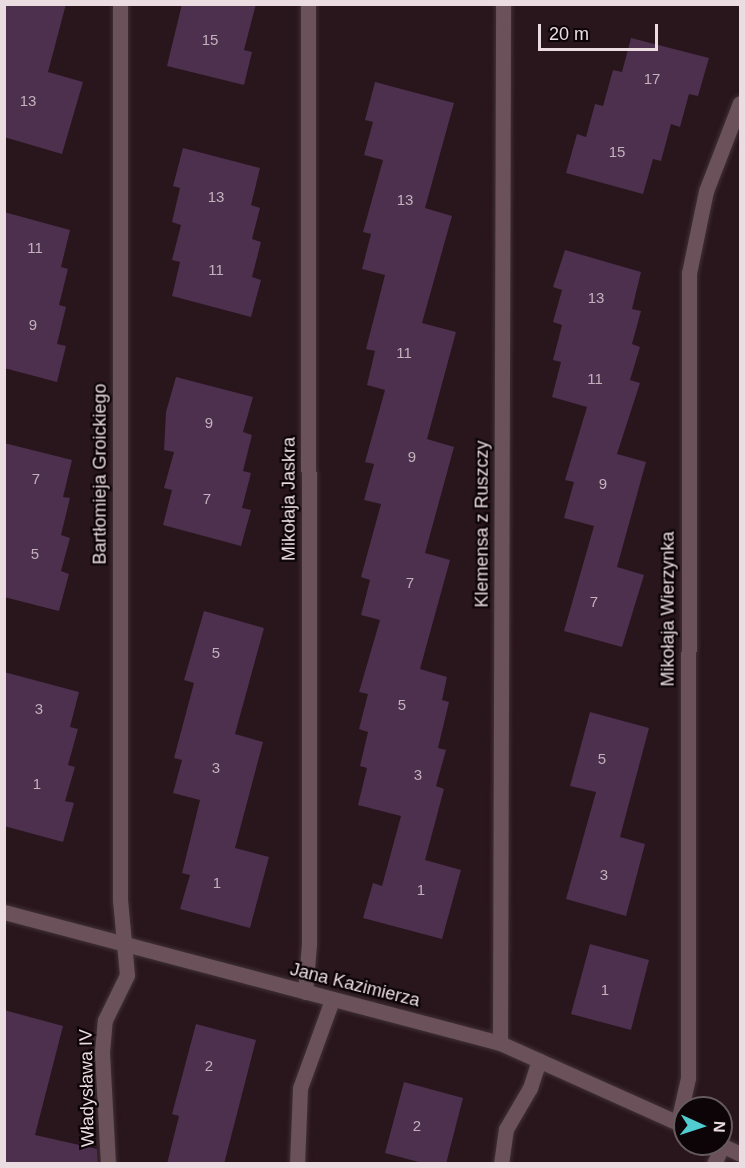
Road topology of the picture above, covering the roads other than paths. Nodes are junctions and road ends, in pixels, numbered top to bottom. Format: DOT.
graph roads {
  1 [pos="120,4"];
  2 [pos="308,4"];
  3 [pos="503,4"];
  4 [pos="741,103"];
  5 [pos="4,912"];
  6 [pos="124,944"];
  7 [pos="305,992"];
  8 [pos="332,1000"];
  9 [pos="500,1043"];
  10 [pos="539,1060"];
  11 [pos="685,1096"];
  12 [pos="673,1120"];
  13 [pos="108,1164"];
  14 [pos="297,1164"];
  15 [pos="501,1164"];
  1 -- 6 [label="street, Bartłomieja Groickiego"];
  2 -- 7 [label="street, Mikołaja Jaskra"];
  3 -- 9 [label="street, Klemensa z Ruszczy"];
  4 -- 11 [label="street, Mikołaja Wierzynka"];
  5 -- 6 [label="street, Jana Kazimierza"];
  6 -- 7 [label="street, Jana Kazimierza"];
  6 -- 13 [label="street, Władysława IV"];
  7 -- 8 [label="street, Jana Kazimierza"];
  8 -- 9 [label="street, Jana Kazimierza"];
  8 -- 14 [label="street"];
  9 -- 10 [label="street, Jana Kazimierza"];
  10 -- 12 [label="street, Jana Kazimierza"];
  10 -- 15 [label="street"];
}
